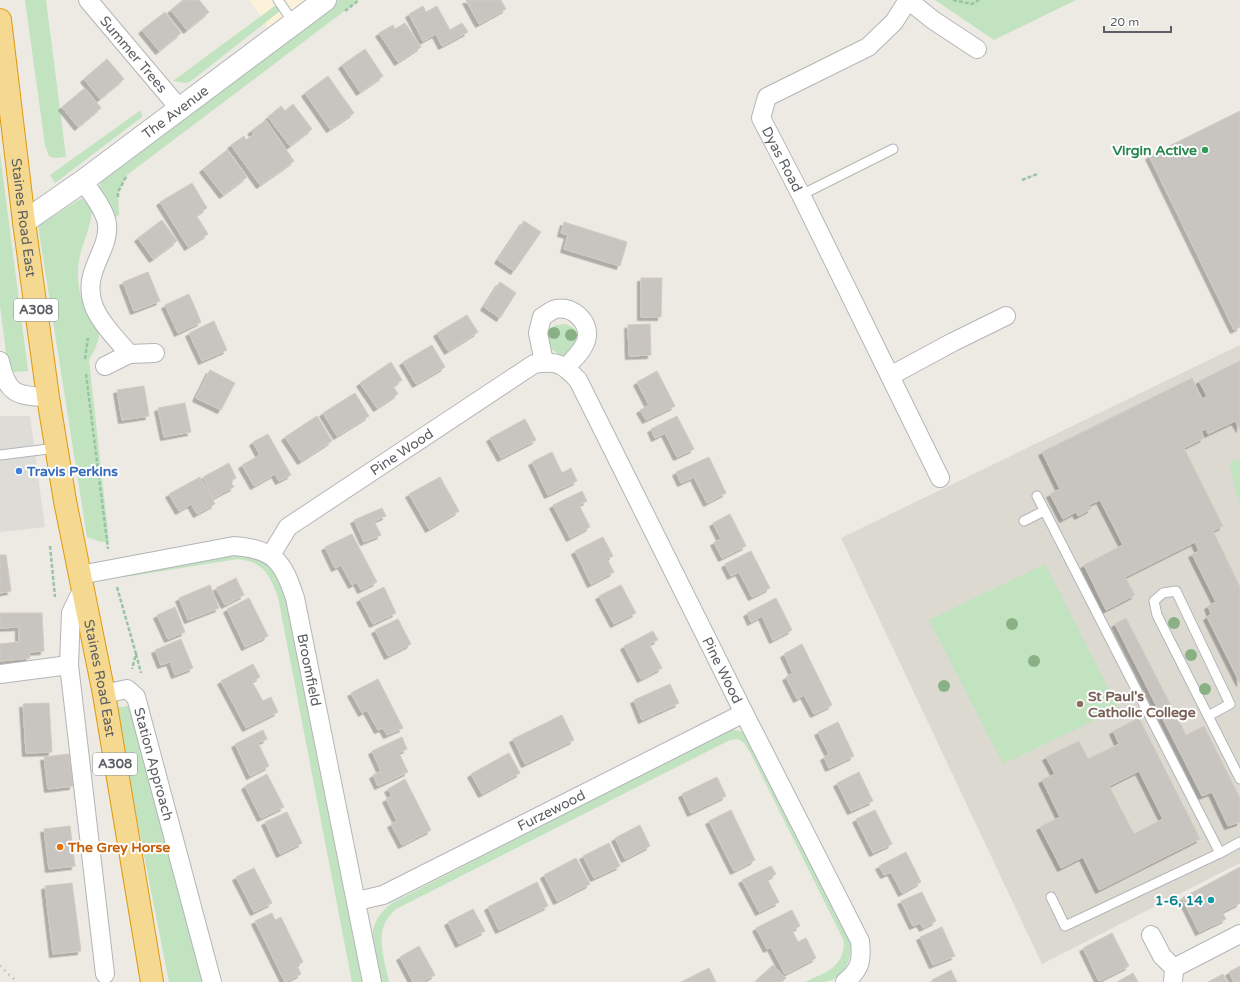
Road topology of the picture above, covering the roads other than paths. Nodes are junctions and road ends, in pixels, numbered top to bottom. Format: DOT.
graph roads {
  1 [pos="88,0"];
  2 [pos="278,0"];
  3 [pos="326,0"];
  4 [pos="908,0"];
  5 [pos="0,20"];
  6 [pos="293,22"];
  7 [pos="977,49"];
  8 [pos="3,62"];
  9 [pos="180,109"];
  10 [pos="894,149"];
  11 [pos="83,181"];
  12 [pos="801,195"];
  13 [pos="24,222"];
  14 [pos="1006,316"];
  15 [pos="155,353"];
  16 [pos="129,354"];
  17 [pos="0,361"];
  18 [pos="544,362"];
  19 [pos="105,366"];
  20 [pos="566,367"];
  21 [pos="890,376"];
  22 [pos="48,397"];
  23 [pos="56,448"];
  24 [pos="0,455"];
  25 [pos="940,478"];
  26 [pos="1037,496"];
  27 [pos="1044,511"];
  28 [pos="1024,521"];
  29 [pos="271,555"];
  30 [pos="81,581"];
  31 [pos="69,665"];
  32 [pos="0,674"];
  33 [pos="104,694"];
  34 [pos="744,713"];
  35 [pos="1208,716"];
  36 [pos="1240,778"];
  37 [pos="1240,842"];
  38 [pos="1220,853"];
  39 [pos="1051,897"];
  40 [pos="357,901"];
  41 [pos="1240,934"];
  42 [pos="1151,935"];
  43 [pos="105,974"];
  44 [pos="1174,975"];
  45 [pos="852,980"];
  46 [pos="152,982"];
  47 [pos="212,982"];
  48 [pos="372,982"];
  1 -- 9 [label="street, Summer Trees"];
  2 -- 6 [label="lane"];
  3 -- 6 [label="street, The Avenue"];
  4 -- 7 [label="street, Dyas Road"];
  4 -- 12 [label="street, Dyas Road"];
  5 -- 8 [label="highway, Staines Road East / A308"];
  6 -- 9 [label="street, The Avenue"];
  8 -- 13 [label="highway, Staines Road East / A308"];
  9 -- 11 [label="street, The Avenue"];
  10 -- 12 [label="lane"];
  11 -- 13 [label="street, The Avenue"];
  11 -- 16 [label="street"];
  12 -- 21 [label="street, Dyas Road"];
  13 -- 22 [label="highway, Staines Road East / A308"];
  14 -- 21 [label="street"];
  15 -- 16 [label="street"];
  16 -- 19 [label="street"];
  17 -- 22 [label="street"];
  18 -- 20 [label="street"];
  18 -- 20 [label="street"];
  18 -- 29 [label="street, Pine Wood"];
  20 -- 34 [label="street, Pine Wood"];
  21 -- 25 [label="street, Dyas Road"];
  22 -- 23 [label="highway, Staines Road East / A308"];
  23 -- 24 [label="lane"];
  23 -- 30 [label="highway, Staines Road East / A308"];
  26 -- 27 [label="lane"];
  27 -- 28 [label="lane"];
  27 -- 38 [label="lane"];
  29 -- 30 [label="street, Broomfield"];
  29 -- 40 [label="street, Broomfield"];
  30 -- 31 [label="street, Staines Road East"];
  30 -- 33 [label="highway, Staines Road East / A308"];
  31 -- 32 [label="street"];
  31 -- 43 [label="street, Staines Road East"];
  33 -- 46 [label="highway, Staines Road East / A308"];
  33 -- 47 [label="street, Station Approach"];
  34 -- 40 [label="street, Furzewood"];
  34 -- 45 [label="street, Pine Wood"];
  35 -- 35 [label="lane"];
  35 -- 36 [label="lane"];
  37 -- 38 [label="lane"];
  38 -- 39 [label="lane"];
  40 -- 48 [label="street, Broomfield"];
  41 -- 44 [label="street"];
  42 -- 44 [label="street"];
}
